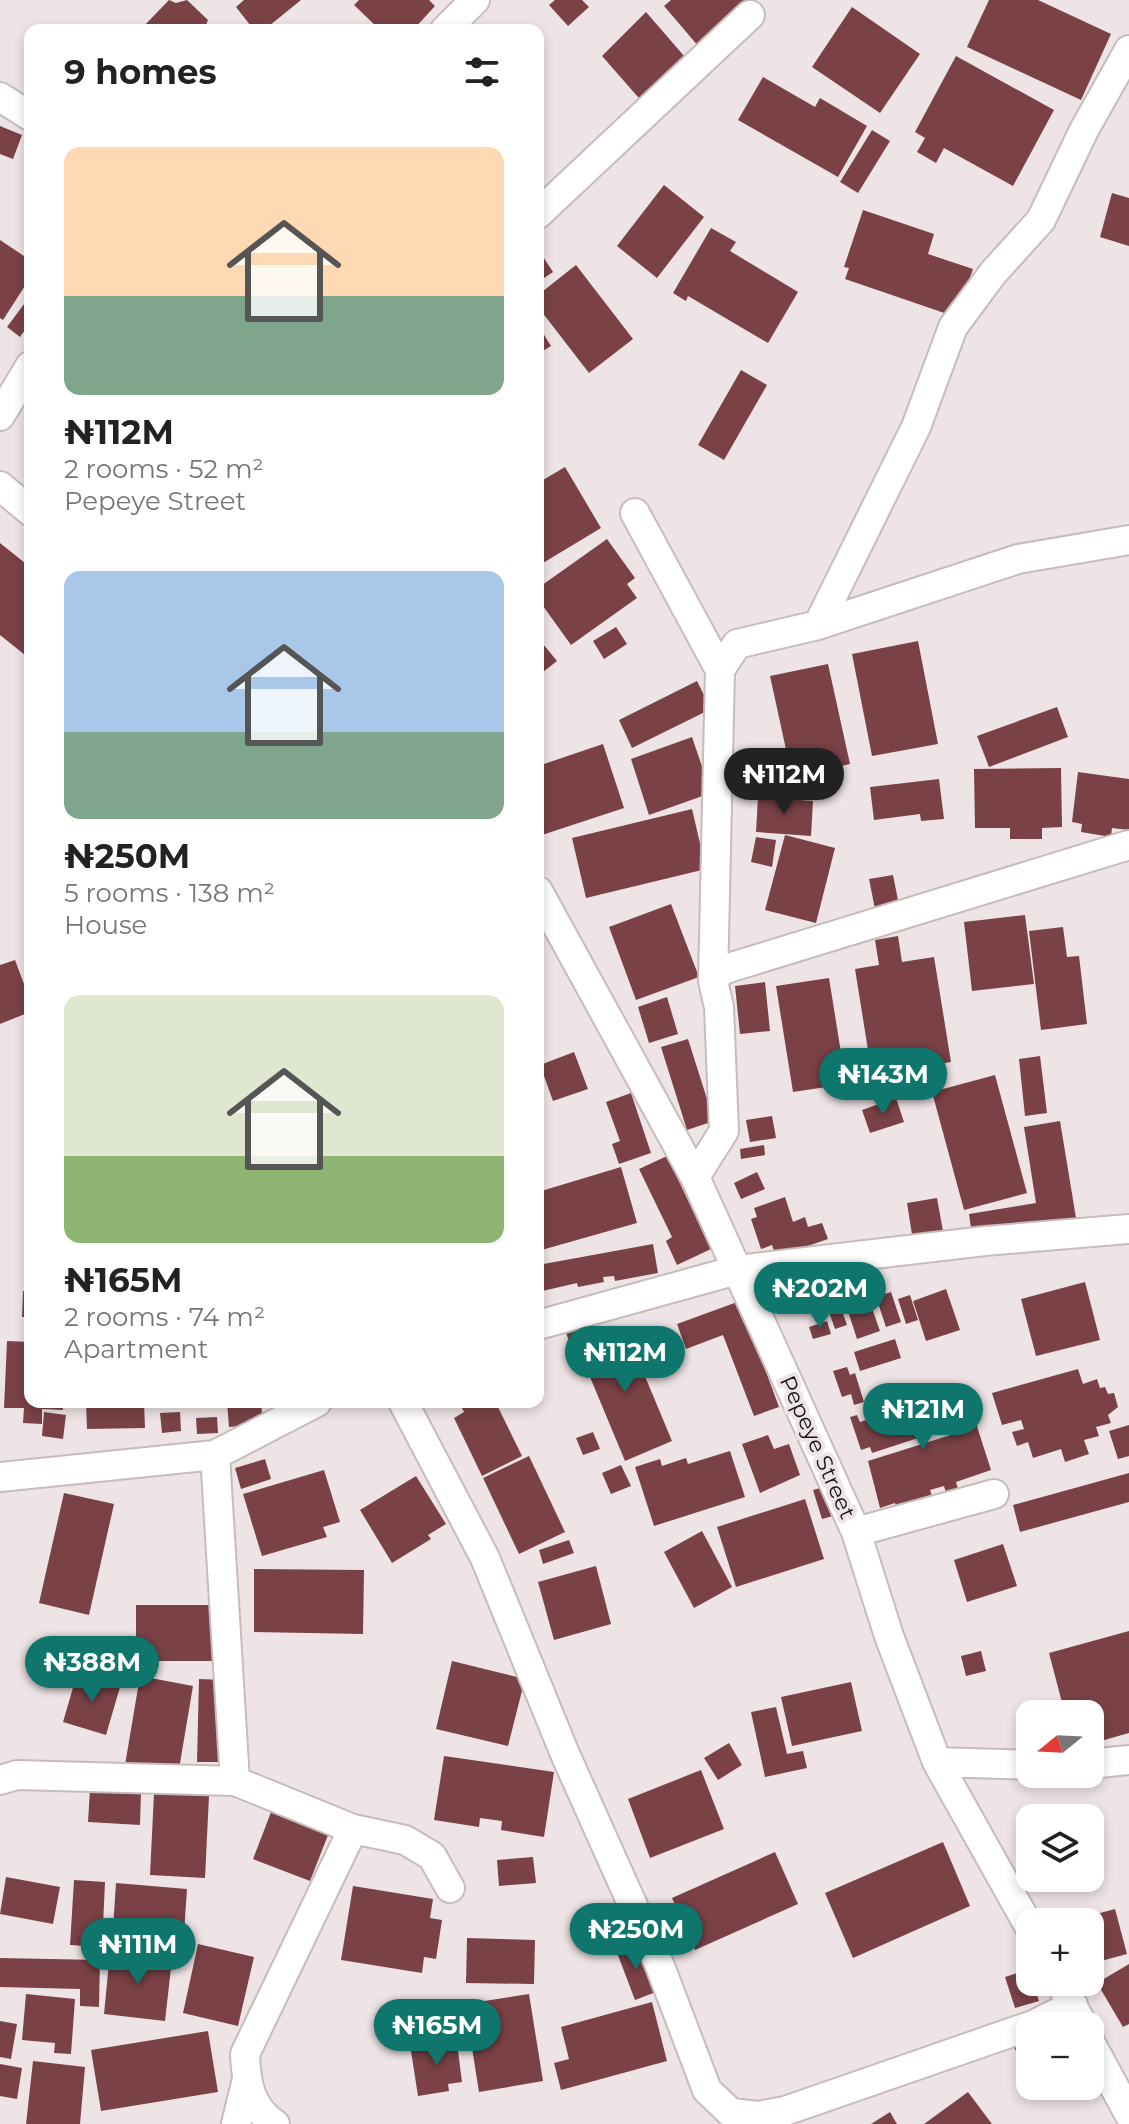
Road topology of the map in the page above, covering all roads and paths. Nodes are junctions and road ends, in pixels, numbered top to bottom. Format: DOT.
graph roads {
  1 [pos="475,0"];
  2 [pos="750,15"];
  3 [pos="451,24"];
  4 [pos="1129,50"];
  5 [pos="0,97"];
  6 [pos="24,112"];
  7 [pos="544,208"];
  8 [pos="24,376"];
  9 [pos="0,416"];
  10 [pos="0,486"];
  11 [pos="24,506"];
  12 [pos="635,513"];
  13 [pos="1129,540"];
  14 [pos="818,625"];
  15 [pos="720,670"];
  16 [pos="1129,845"];
  17 [pos="544,902"];
  18 [pos="713,981"];
  19 [pos="695,1177"];
  20 [pos="1129,1229"];
  21 [pos="737,1270"];
  22 [pos="544,1323"];
  23 [pos="305,1408"];
  24 [pos="406,1408"];
  25 [pos="215,1455"];
  26 [pos="0,1477"];
  27 [pos="994,1494"];
  28 [pos="856,1532"];
  29 [pos="1129,1760"];
  30 [pos="937,1762"];
  31 [pos="1104,1763"];
  32 [pos="1016,1765"];
  33 [pos="0,1780"];
  34 [pos="235,1781"];
  35 [pos="353,1829"];
  36 [pos="450,1888"];
  37 [pos="1019,1908"];
  38 [pos="1016,2031"];
  39 [pos="1104,2068"];
  40 [pos="246,2083"];
  41 [pos="1129,2114"];
  42 [pos="236,2124"];
  43 [pos="275,2124"];
  1 -- 3 [label="street"];
  2 -- 7 [label="street"];
  4 -- 14 [label="street"];
  5 -- 6 [label="street"];
  8 -- 9 [label="street"];
  10 -- 11 [label="street"];
  12 -- 15 [label="street"];
  13 -- 14 [label="street"];
  14 -- 15 [label="street"];
  15 -- 18 [label="street"];
  16 -- 18 [label="street"];
  17 -- 19 [label="street, Pepeye Street"];
  18 -- 19 [label="street"];
  19 -- 21 [label="street, Pepeye Street"];
  20 -- 21 [label="street"];
  21 -- 22 [label="street"];
  21 -- 28 [label="street, Pepeye Street"];
  23 -- 25 [label="street"];
  24 -- 38 [label="street"];
  25 -- 26 [label="street"];
  25 -- 34 [label="street"];
  27 -- 28 [label="street"];
  28 -- 30 [label="street, Pepeye Street"];
  29 -- 31 [label="street"];
  30 -- 32 [label="street"];
  30 -- 37 [label="street, Pepeye Street"];
  33 -- 34 [label="street"];
  34 -- 35 [label="street"];
  35 -- 36 [label="street"];
  35 -- 40 [label="street"];
  39 -- 41 [label="street"];
  40 -- 42 [label="street"];
  40 -- 43 [label="street"];
}
